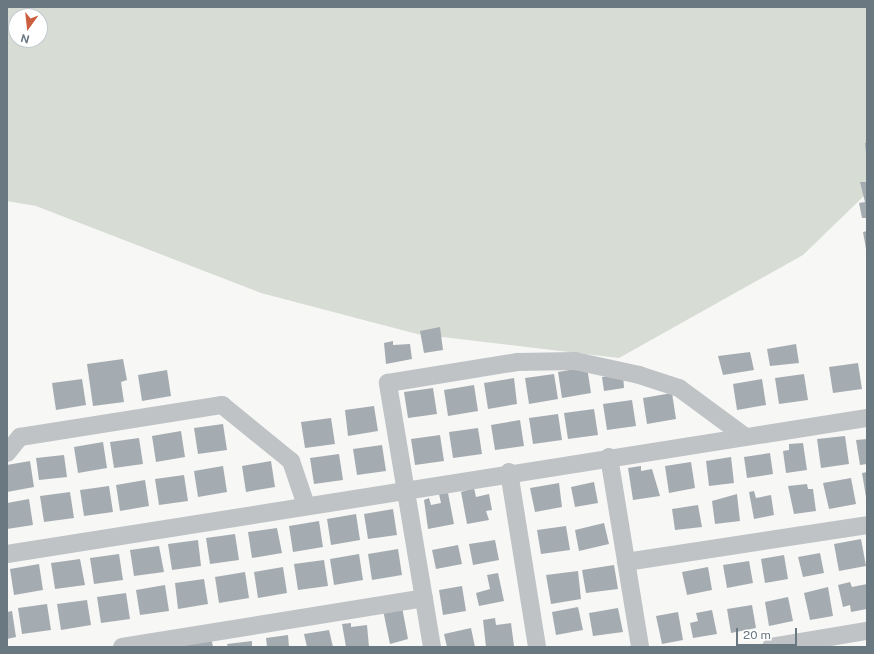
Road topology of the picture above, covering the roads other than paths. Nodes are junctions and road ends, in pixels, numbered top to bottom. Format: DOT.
graph roads {
  1 [pos="867,418"];
  2 [pos="744,436"];
  3 [pos="7,453"];
  4 [pos="609,457"];
  5 [pos="509,472"];
  6 [pos="406,489"];
  7 [pos="306,505"];
  8 [pos="867,525"];
  9 [pos="7,554"];
  10 [pos="626,562"];
  11 [pos="424,598"];
  12 [pos="867,631"];
  13 [pos="122,647"];
  14 [pos="432,647"];
  15 [pos="537,647"];
  16 [pos="640,647"];
  17 [pos="771,647"];
  1 -- 2 [label="street"];
  2 -- 4 [label="street"];
  2 -- 6 [label="street"];
  3 -- 7 [label="street"];
  4 -- 5 [label="street"];
  4 -- 10 [label="street"];
  5 -- 6 [label="street"];
  5 -- 15 [label="street"];
  6 -- 7 [label="street"];
  6 -- 11 [label="street"];
  7 -- 9 [label="street"];
  8 -- 10 [label="street"];
  10 -- 16 [label="street"];
  11 -- 13 [label="street"];
  11 -- 14 [label="street"];
  12 -- 17 [label="street"];
}
